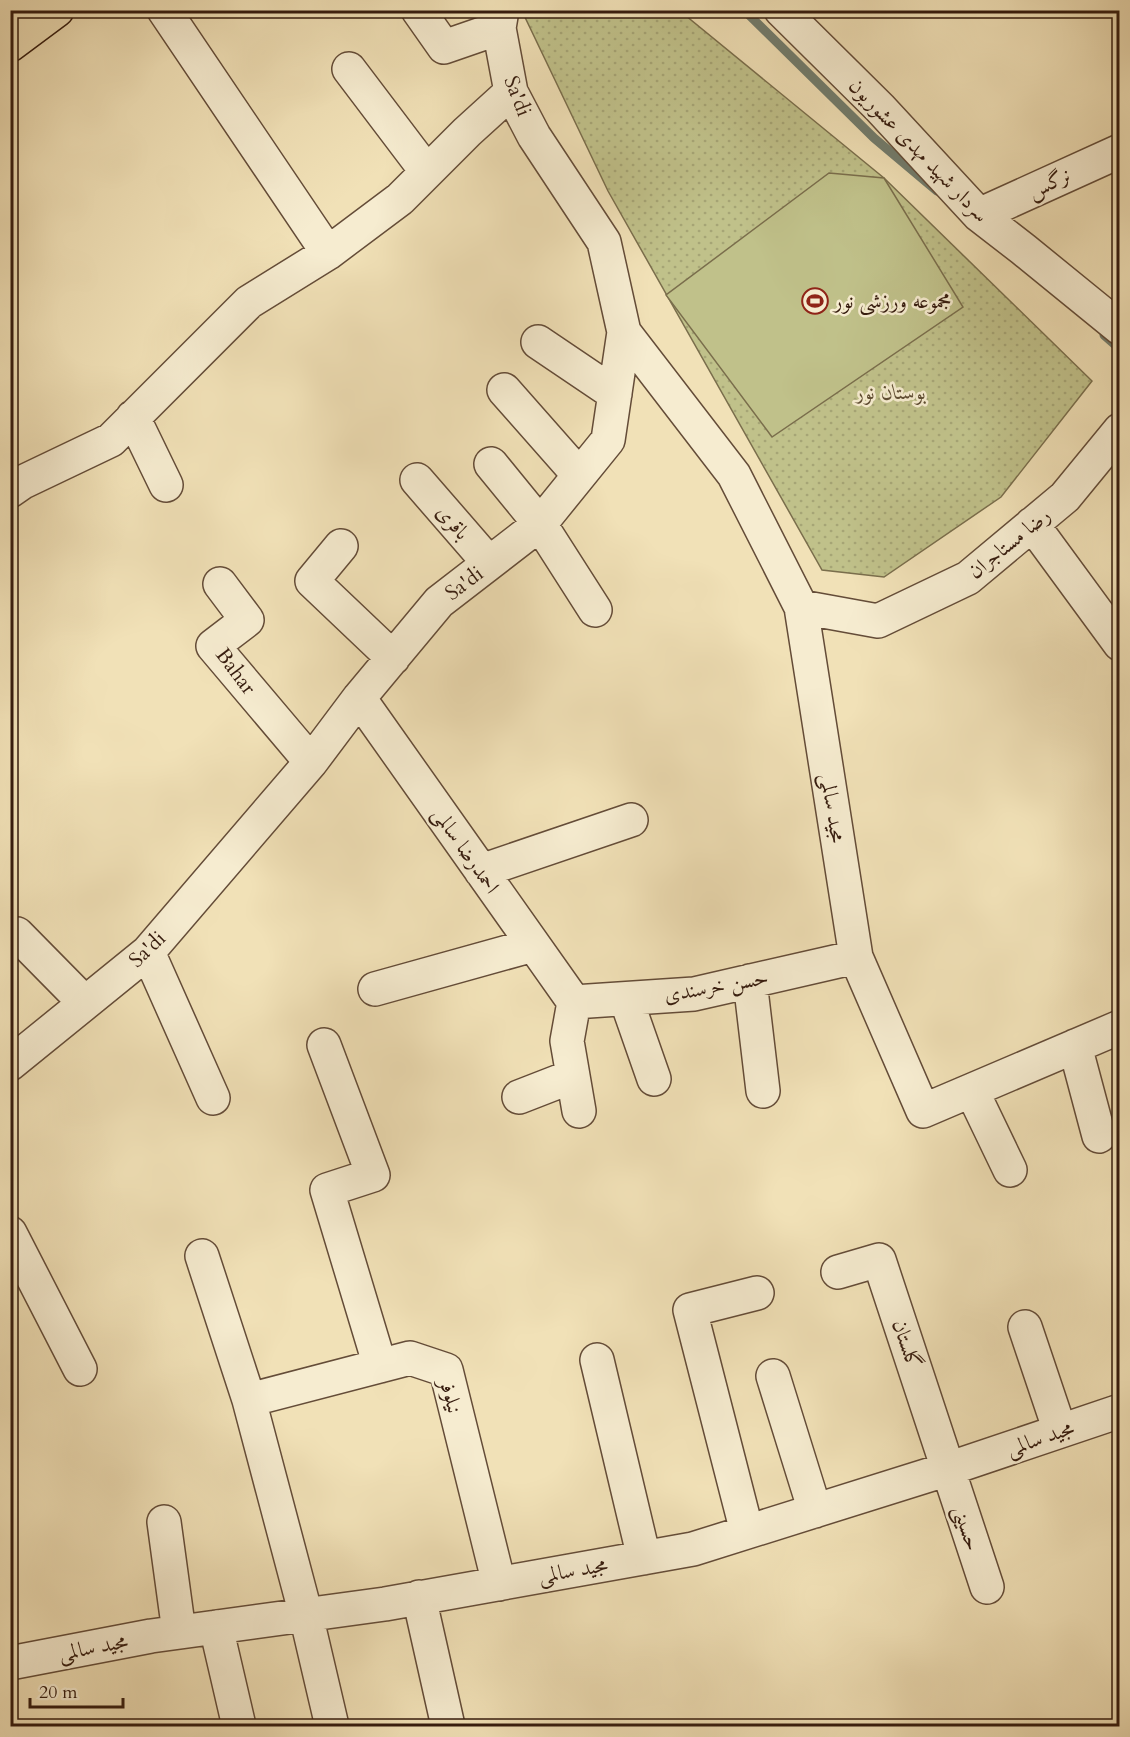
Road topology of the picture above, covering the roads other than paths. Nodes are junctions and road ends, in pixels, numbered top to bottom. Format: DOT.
graph roads {
  1 [pos="57,10"];
  2 [pos="164,10"];
  3 [pos="418,10"];
  4 [pos="781,10"];
  5 [pos="501,19"];
  6 [pos="10,45"];
  7 [pos="349,69"];
  8 [pos="511,92"];
  9 [pos="1119,152"];
  10 [pos="427,172"];
  11 [pos="979,216"];
  12 [pos="328,253"];
  13 [pos="622,322"];
  14 [pos="1119,328"];
  15 [pos="538,342"];
  16 [pos="504,390"];
  17 [pos="615,394"];
  18 [pos="133,417"];
  19 [pos="1119,430"];
  20 [pos="491,464"];
  21 [pos="15,478"];
  22 [pos="417,480"];
  23 [pos="573,482"];
  24 [pos="166,485"];
  25 [pos="542,522"];
  26 [pos="1032,524"];
  27 [pos="341,546"];
  28 [pos="489,563"];
  29 [pos="220,584"];
  30 [pos="801,607"];
  31 [pos="595,610"];
  32 [pos="1119,644"];
  33 [pos="393,658"];
  34 [pos="359,698"];
  35 [pos="311,762"];
  36 [pos="631,820"];
  37 [pos="482,871"];
  38 [pos="17,934"];
  39 [pos="533,945"];
  40 [pos="148,952"];
  41 [pos="856,957"];
  42 [pos="750,981"];
  43 [pos="375,989"];
  44 [pos="627,999"];
  45 [pos="574,1002"];
  46 [pos="85,1004"];
  47 [pos="1119,1027"];
  48 [pos="324,1045"];
  49 [pos="1075,1046"];
  50 [pos="10,1064"];
  51 [pos="573,1076"];
  52 [pos="654,1079"];
  53 [pos="972,1090"];
  54 [pos="763,1091"];
  55 [pos="519,1097"];
  56 [pos="213,1098"];
  57 [pos="579,1111"];
  58 [pos="1099,1136"];
  59 [pos="1010,1170"];
  60 [pos="10,1233"];
  61 [pos="202,1256"];
  62 [pos="838,1272"];
  63 [pos="757,1293"];
  64 [pos="1025,1327"];
  65 [pos="597,1360"];
  66 [pos="380,1366"];
  67 [pos="80,1369"];
  68 [pos="773,1376"];
  69 [pos="249,1400"];
  70 [pos="1119,1411"];
  71 [pos="1060,1431"];
  72 [pos="948,1469"];
  73 [pos="815,1511"];
  74 [pos="164,1522"];
  75 [pos="747,1532"];
  76 [pos="644,1558"];
  77 [pos="499,1584"];
  78 [pos="987,1587"];
  79 [pos="419,1598"];
  80 [pos="306,1614"];
  81 [pos="216,1627"];
  82 [pos="179,1632"];
  83 [pos="10,1663"];
  84 [pos="239,1726"];
  85 [pos="332,1726"];
  86 [pos="448,1726"];
  1 -- 6 [label="main road"];
  2 -- 12 [label="street"];
  3 -- 5 [label="street"];
  4 -- 11 [label="street, سردار شهید مهدی عشوریون"];
  5 -- 8 [label="street, Sa'di"];
  7 -- 10 [label="street"];
  8 -- 10 [label="street"];
  8 -- 13 [label="street, Sa'di"];
  9 -- 11 [label="street, نرگس"];
  10 -- 12 [label="street"];
  11 -- 14 [label="street, سردار شهید مهدی عشوریون"];
  12 -- 18 [label="street"];
  13 -- 17 [label="street, Sa'di"];
  13 -- 30 [label="street, مجید سالمی"];
  15 -- 17 [label="street"];
  16 -- 23 [label="street"];
  17 -- 23 [label="street, Sa'di"];
  18 -- 21 [label="street"];
  18 -- 24 [label="street"];
  19 -- 26 [label="street, رضا مستاجران"];
  20 -- 25 [label="street"];
  22 -- 28 [label="street, باقری"];
  23 -- 25 [label="street, Sa'di"];
  25 -- 28 [label="street, Sa'di"];
  25 -- 31 [label="street"];
  26 -- 30 [label="street, رضا مستاجران"];
  26 -- 32 [label="street"];
  27 -- 33 [label="street"];
  28 -- 33 [label="street, Sa'di"];
  29 -- 35 [label="street, Bahar"];
  30 -- 41 [label="street, مجید سالمی"];
  33 -- 34 [label="street, Sa'di"];
  34 -- 35 [label="street, Sa'di"];
  34 -- 37 [label="street, احمدرضا سالمی"];
  35 -- 40 [label="street, Sa'di"];
  36 -- 37 [label="street"];
  37 -- 39 [label="street, احمدرضا سالمی"];
  38 -- 46 [label="street"];
  39 -- 43 [label="street"];
  39 -- 45 [label="street, احمدرضا سالمی"];
  40 -- 46 [label="street, Sa'di"];
  40 -- 56 [label="street"];
  41 -- 42 [label="street, حسن خرسندی"];
  41 -- 53 [label="street, مجید سالمی"];
  42 -- 44 [label="street, حسن خرسندی"];
  42 -- 54 [label="street"];
  44 -- 45 [label="street, حسن خرسندی"];
  44 -- 52 [label="street"];
  45 -- 51 [label="street"];
  46 -- 50 [label="street, Sa'di"];
  47 -- 49 [label="street, مجید سالمی"];
  48 -- 66 [label="street"];
  49 -- 53 [label="street, مجید سالمی"];
  49 -- 58 [label="street"];
  51 -- 55 [label="street"];
  51 -- 57 [label="street"];
  53 -- 59 [label="street"];
  60 -- 67 [label="street"];
  61 -- 69 [label="street"];
  62 -- 72 [label="street, گلستان"];
  63 -- 75 [label="street"];
  64 -- 71 [label="street"];
  65 -- 76 [label="street"];
  66 -- 69 [label="street, نیلوفر"];
  66 -- 77 [label="street, نیلوفر"];
  68 -- 73 [label="street"];
  69 -- 80 [label="street"];
  70 -- 71 [label="street, مجید سالمی"];
  71 -- 72 [label="street, مجید سالمی"];
  72 -- 73 [label="street, مجید سالمی"];
  72 -- 78 [label="street, حسینی"];
  73 -- 75 [label="street, مجید سالمی"];
  74 -- 82 [label="street"];
  75 -- 76 [label="street, مجید سالمی"];
  76 -- 77 [label="street, مجید سالمی"];
  77 -- 79 [label="street, مجید سالمی"];
  79 -- 80 [label="street, مجید سالمی"];
  79 -- 86 [label="street"];
  80 -- 81 [label="street, مجید سالمی"];
  80 -- 85 [label="street"];
  81 -- 82 [label="street, مجید سالمی"];
  81 -- 84 [label="street"];
  82 -- 83 [label="street, مجید سالمی"];
}
